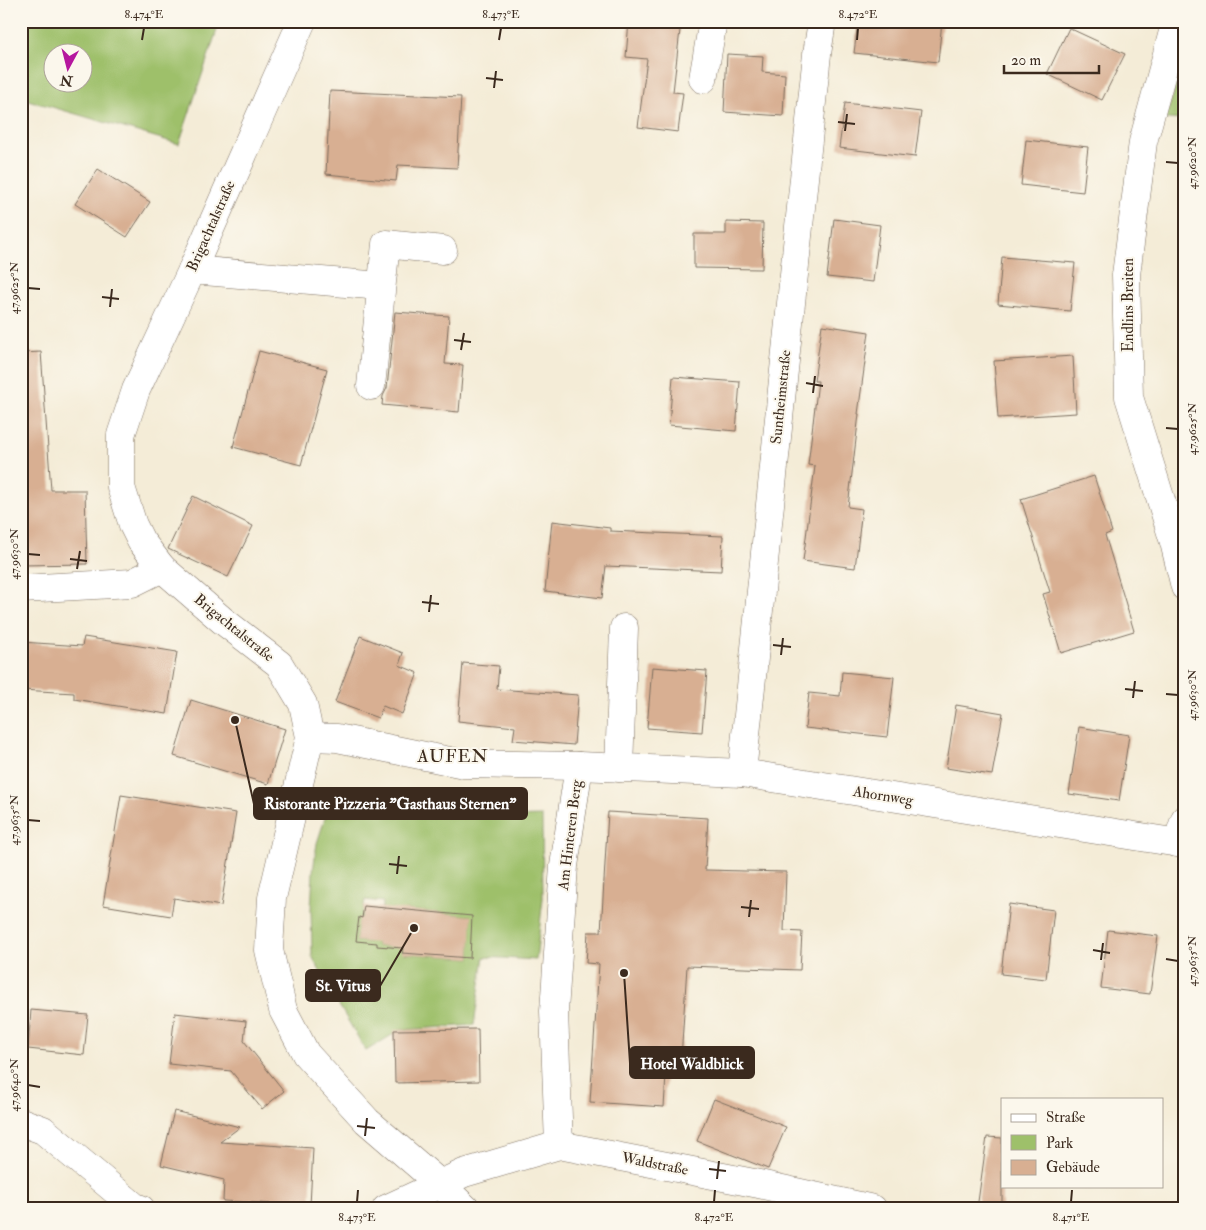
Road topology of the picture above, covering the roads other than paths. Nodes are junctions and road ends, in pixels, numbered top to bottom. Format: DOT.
graph roads {
  1 [pos="302,21"];
  2 [pos="713,21"];
  3 [pos="822,21"];
  4 [pos="1176,21"];
  5 [pos="703,80"];
  6 [pos="443,250"];
  7 [pos="192,270"];
  8 [pos="381,286"];
  9 [pos="371,386"];
  10 [pos="1179,543"];
  11 [pos="162,568"];
  12 [pos="1185,587"];
  13 [pos="21,589"];
  14 [pos="624,628"];
  15 [pos="310,737"];
  16 [pos="579,766"];
  17 [pos="619,768"];
  18 [pos="742,773"];
  19 [pos="1182,835"];
  20 [pos="21,1122"];
  21 [pos="559,1145"];
  22 [pos="440,1184"];
  23 [pos="141,1209"];
  24 [pos="386,1209"];
  25 [pos="466,1209"];
  26 [pos="873,1209"];
  1 -- 7 [label="street, Brigachtalstraße"];
  2 -- 5 [label="street"];
  3 -- 18 [label="street, Suntheimstraße"];
  4 -- 10 [label="street, Endlins Breiten"];
  6 -- 8 [label="street"];
  7 -- 8 [label="street"];
  7 -- 11 [label="street, Brigachtalstraße"];
  8 -- 9 [label="street"];
  10 -- 12 [label="street, Endlins Breiten"];
  11 -- 13 [label="street"];
  11 -- 15 [label="street, Brigachtalstraße"];
  14 -- 17 [label="street"];
  15 -- 16 [label="street, Am Hinteren Berg"];
  15 -- 22 [label="street, Brigachtalstraße"];
  16 -- 17 [label="street, Ahornweg"];
  16 -- 21 [label="street, Am Hinteren Berg"];
  17 -- 18 [label="street, Ahornweg"];
  18 -- 19 [label="street, Ahornweg"];
  20 -- 23 [label="street"];
  21 -- 22 [label="street, Waldstraße"];
  21 -- 26 [label="street, Waldstraße"];
  22 -- 24 [label="street, Waldstraße"];
  22 -- 25 [label="street, Brigachtalstraße"];
}
